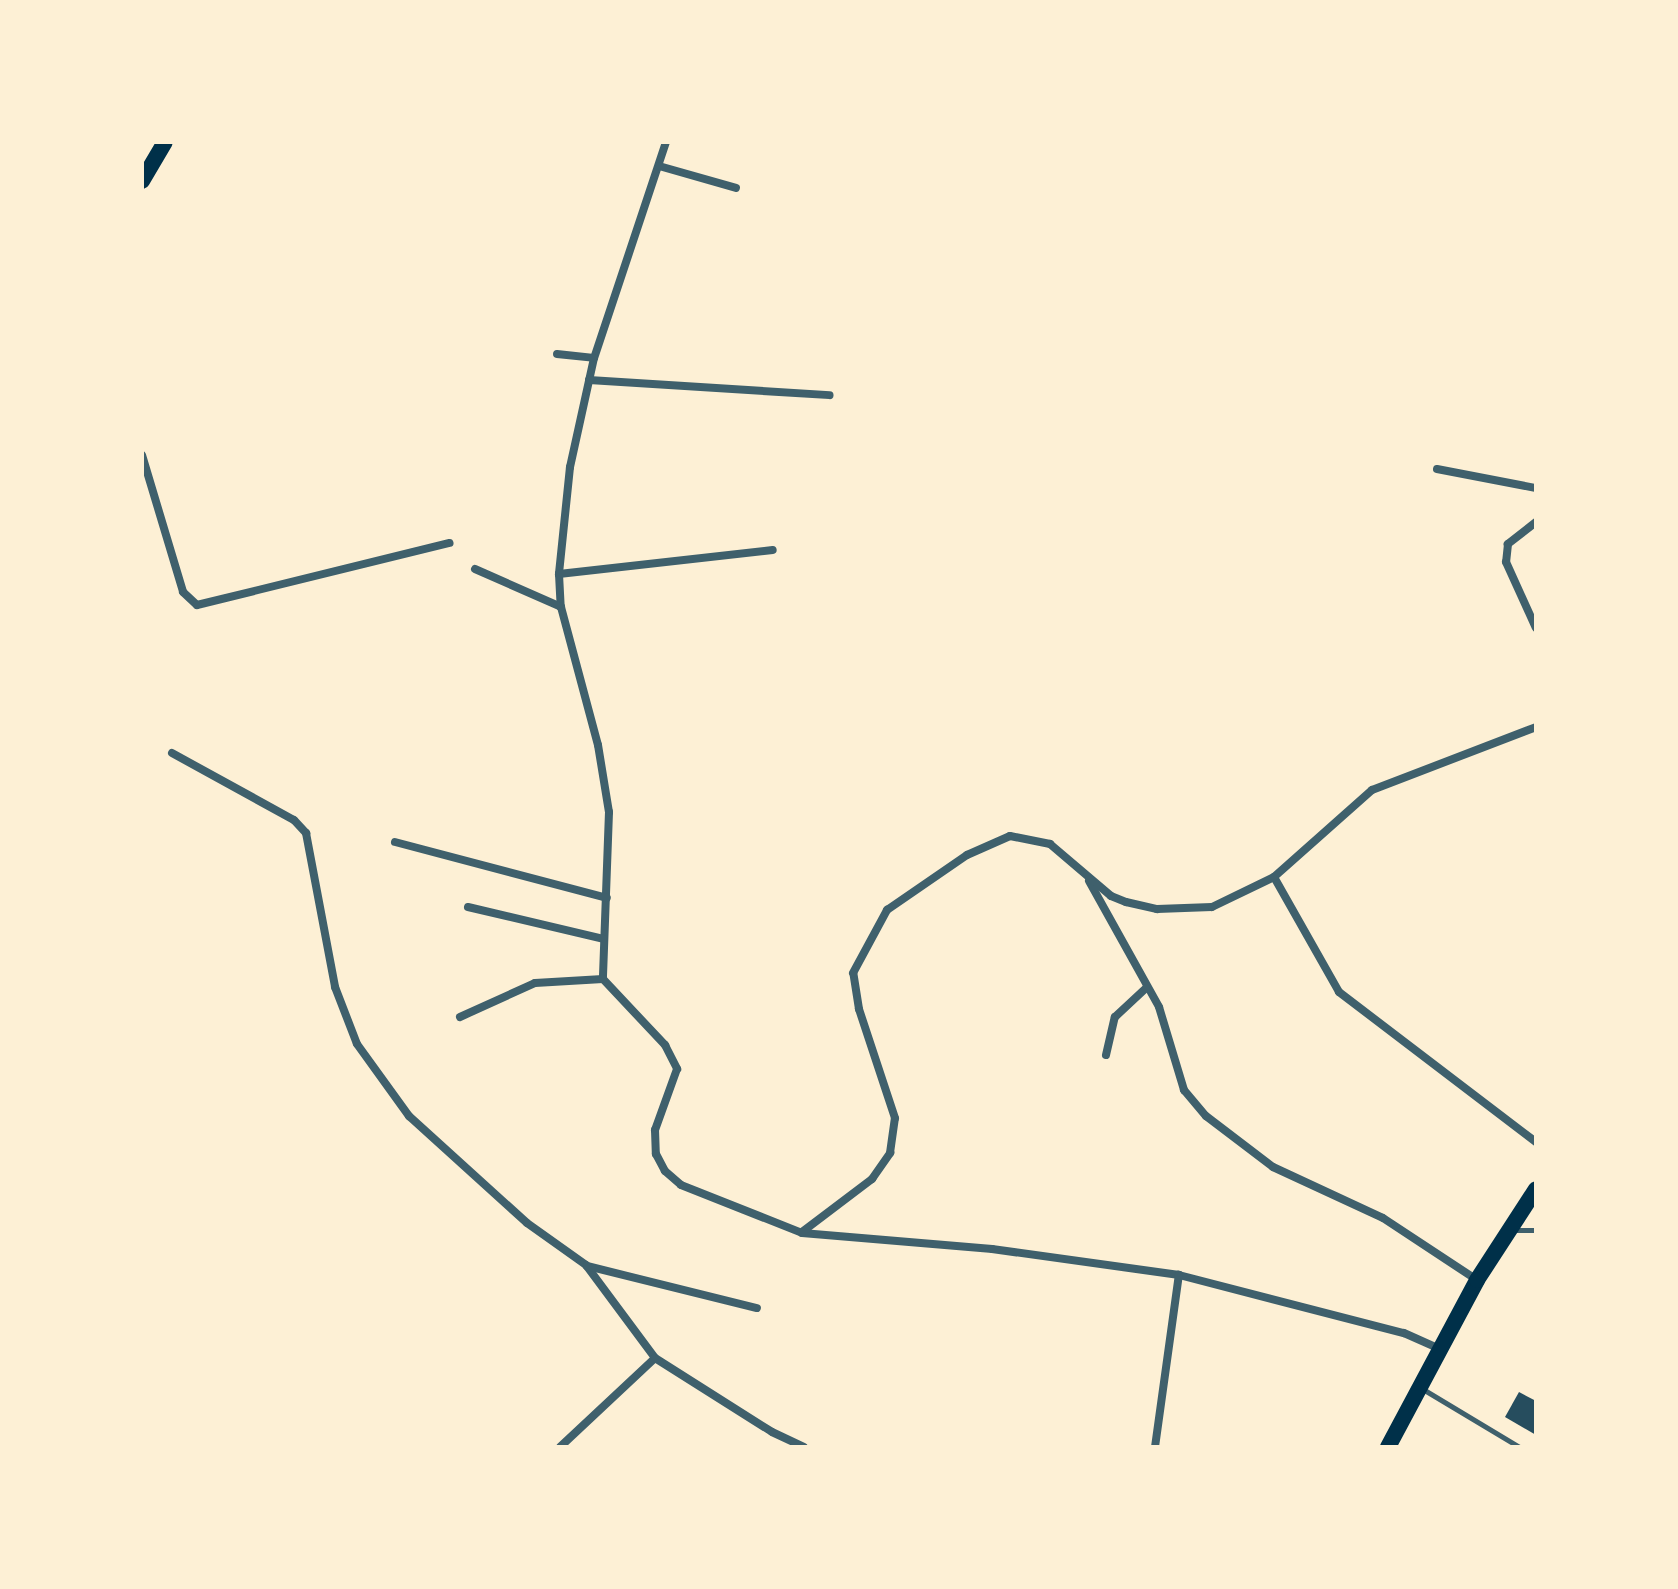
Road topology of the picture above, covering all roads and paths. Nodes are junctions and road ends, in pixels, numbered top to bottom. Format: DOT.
graph roads {
  1 [pos="165,142"];
  2 [pos="666,142"];
  3 [pos="659,166"];
  4 [pos="142,181"];
  5 [pos="736,188"];
  6 [pos="557,354"];
  7 [pos="594,358"];
  8 [pos="589,380"];
  9 [pos="830,395"];
  10 [pos="142,455"];
  11 [pos="1437,469"];
  12 [pos="1536,488"];
  13 [pos="1536,522"];
  14 [pos="450,543"];
  15 [pos="773,550"];
  16 [pos="475,569"];
  17 [pos="559,574"];
  18 [pos="561,607"];
  19 [pos="1536,628"];
  20 [pos="1536,727"];
  21 [pos="172,753"];
  22 [pos="395,842"];
  23 [pos="1086,875"];
  24 [pos="1274,877"];
  25 [pos="607,898"];
  26 [pos="468,907"];
  27 [pos="603,939"];
  28 [pos="603,979"];
  29 [pos="1146,988"];
  30 [pos="460,1017"];
  31 [pos="1106,1055"];
  32 [pos="1536,1142"];
  33 [pos="1536,1189"];
  34 [pos="1507,1229"];
  35 [pos="1536,1230"];
  36 [pos="802,1233"];
  37 [pos="586,1265"];
  38 [pos="1179,1275"];
  39 [pos="1477,1280"];
  40 [pos="757,1308"];
  41 [pos="1441,1350"];
  42 [pos="655,1358"];
  43 [pos="1420,1387"];
  44 [pos="560,1447"];
  45 [pos="804,1447"];
  46 [pos="1155,1447"];
  47 [pos="1388,1447"];
  48 [pos="1519,1447"];
  1 -- 4 [label="main road"];
  2 -- 3 [label="street"];
  3 -- 5 [label="street"];
  3 -- 7 [label="street"];
  6 -- 7 [label="street"];
  7 -- 8 [label="street"];
  8 -- 9 [label="street"];
  8 -- 17 [label="street"];
  10 -- 14 [label="street"];
  11 -- 12 [label="street"];
  13 -- 19 [label="street"];
  15 -- 17 [label="street"];
  16 -- 18 [label="street"];
  17 -- 18 [label="street"];
  18 -- 25 [label="street"];
  20 -- 24 [label="street"];
  21 -- 37 [label="street"];
  22 -- 25 [label="street"];
  23 -- 24 [label="street"];
  23 -- 29 [label="street"];
  23 -- 36 [label="street"];
  24 -- 32 [label="street"];
  25 -- 27 [label="street"];
  26 -- 27 [label="street"];
  27 -- 28 [label="street"];
  28 -- 30 [label="street"];
  28 -- 36 [label="street"];
  29 -- 31 [label="street"];
  29 -- 39 [label="street"];
  33 -- 34 [label="main road"];
  34 -- 35 [label="lane"];
  34 -- 39 [label="main road"];
  36 -- 38 [label="street"];
  37 -- 40 [label="street"];
  37 -- 42 [label="street"];
  38 -- 41 [label="street"];
  38 -- 46 [label="street"];
  39 -- 41 [label="main road"];
  41 -- 43 [label="main road"];
  42 -- 44 [label="street"];
  42 -- 45 [label="street"];
  43 -- 47 [label="main road"];
  43 -- 48 [label="lane"];
}
